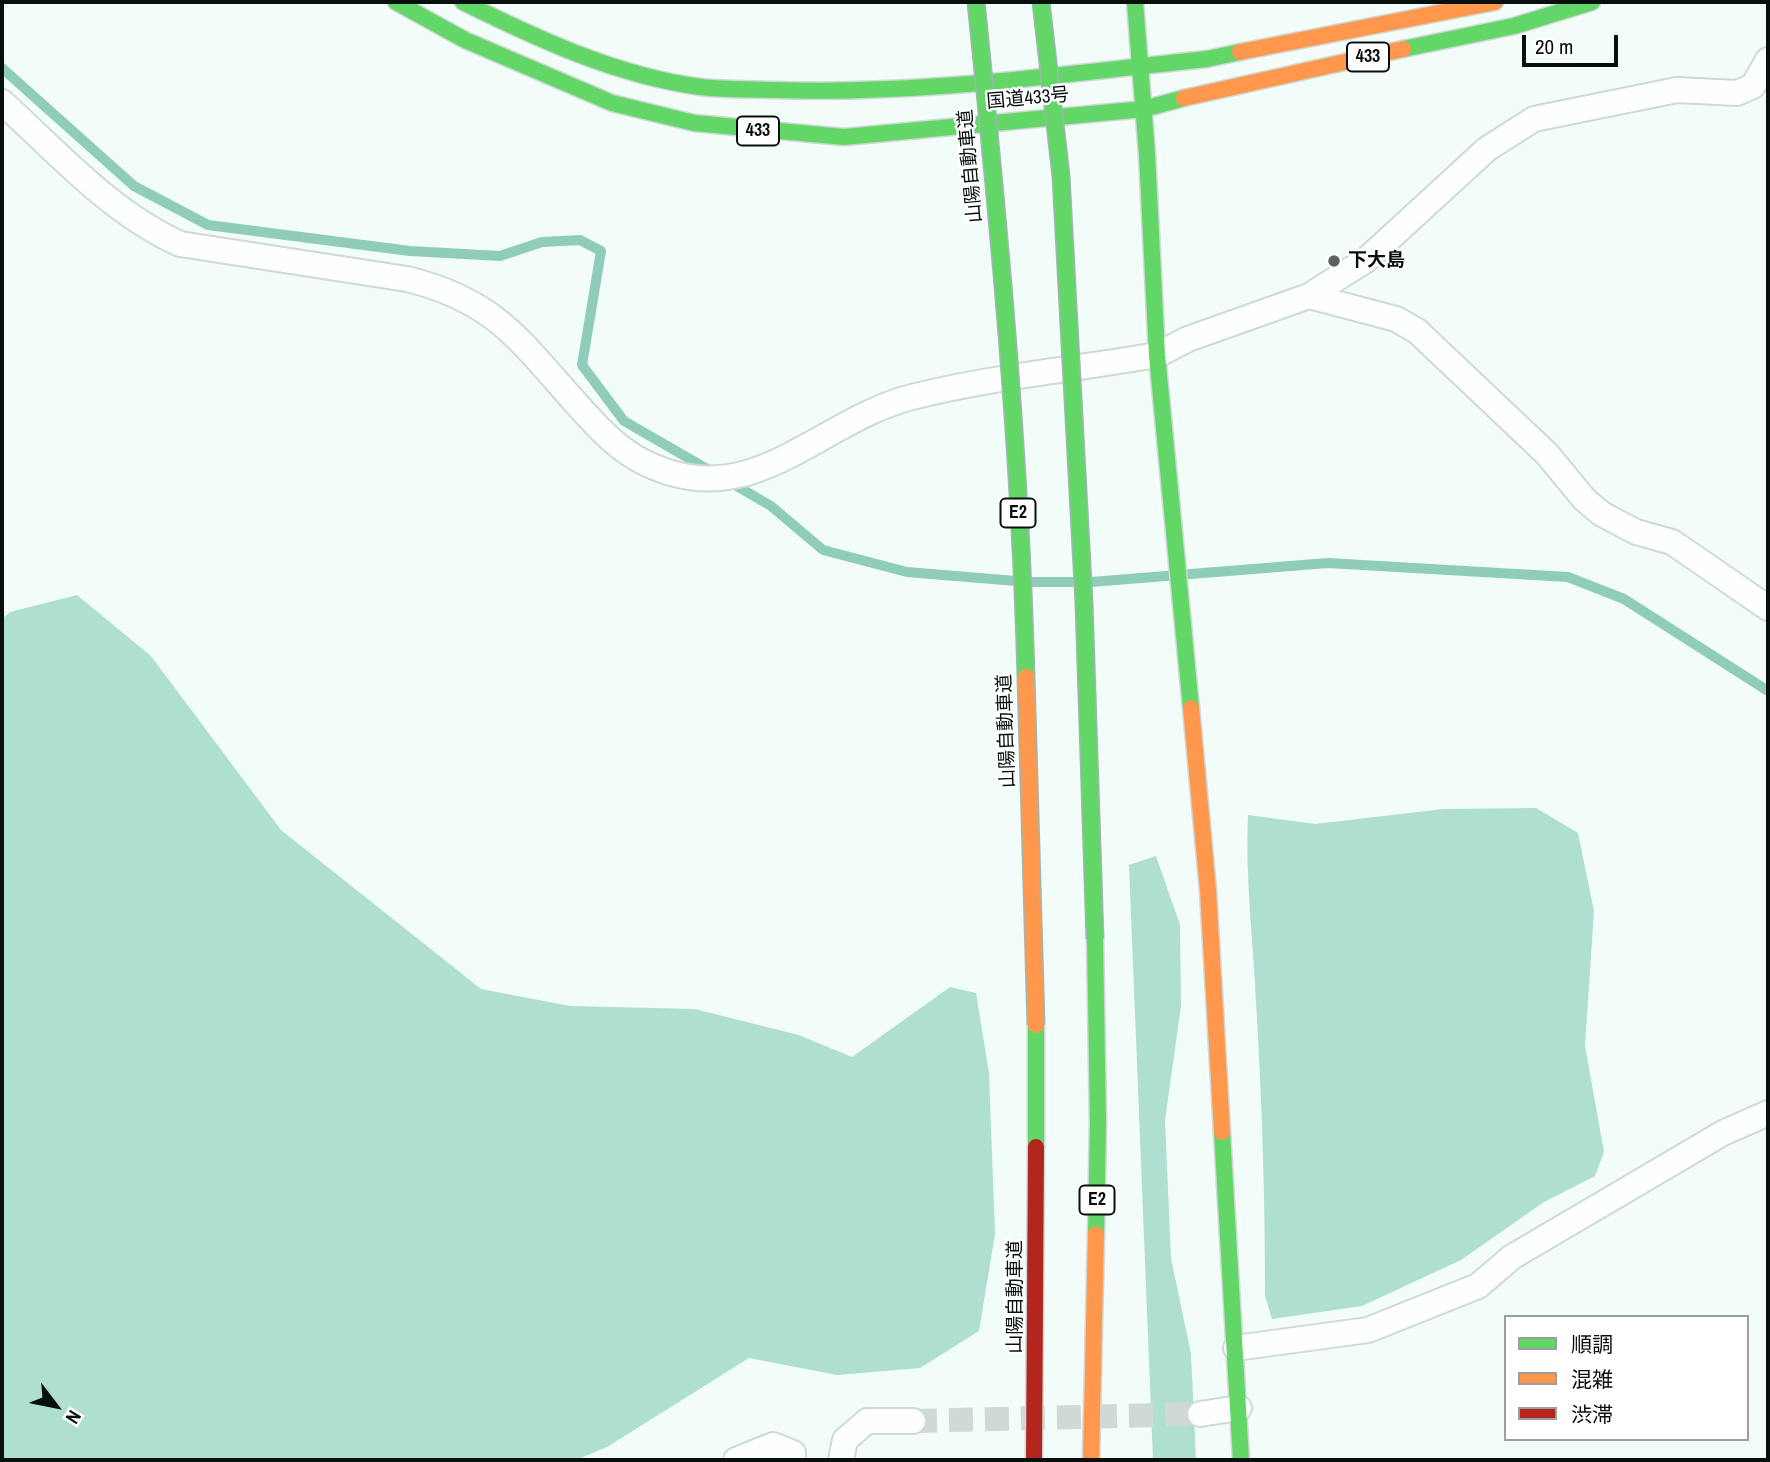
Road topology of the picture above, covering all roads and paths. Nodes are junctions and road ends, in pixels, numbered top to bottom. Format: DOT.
graph roads {
  1 [pos="396,2"];
  2 [pos="463,2"];
  3 [pos="976,2"];
  4 [pos="1041,2"];
  5 [pos="1135,2"];
  6 [pos="1495,2"];
  7 [pos="1592,2"];
  8 [pos="1768,60"];
  9 [pos="1141,67"];
  10 [pos="2,102"];
  11 [pos="1144,110"];
  12 [pos="1309,296"];
  13 [pos="1157,355"];
  14 [pos="1768,608"];
  15 [pos="1768,1113"];
  16 [pos="1095,1312"];
  17 [pos="1236,1348"];
  18 [pos="1239,1408"];
  19 [pos="1200,1414"];
  20 [pos="913,1421"];
  21 [pos="736,1460"];
  22 [pos="793,1460"];
  23 [pos="841,1460"];
  24 [pos="1034,1460"];
  25 [pos="1091,1460"];
  26 [pos="1101,1460"];
  27 [pos="1241,1460"];
  1 -- 11 [label="main road, 国道433号 / 433"];
  2 -- 9 [label="main road, 国道433号 / 433"];
  3 -- 24 [label="main road, 山陽自動車道 / E2, bridge"];
  4 -- 16 [label="main road, E2, bridge"];
  5 -- 9 [label="main road"];
  6 -- 9 [label="main road, 国道433号 / 433"];
  7 -- 11 [label="main road, 国道433号 / 433"];
  8 -- 12 [label="street"];
  9 -- 11 [label="main road"];
  10 -- 13 [label="street"];
  11 -- 13 [label="main road"];
  12 -- 13 [label="street"];
  12 -- 14 [label="street"];
  13 -- 17 [label="main road"];
  15 -- 17 [label="street"];
  16 -- 25 [label="main road, E2"];
  16 -- 26 [label="main road"];
  17 -- 18 [label="main road"];
  18 -- 19 [label="street"];
  18 -- 27 [label="main road"];
  20 -- 23 [label="street"];
  21 -- 22 [label="street"];
}
